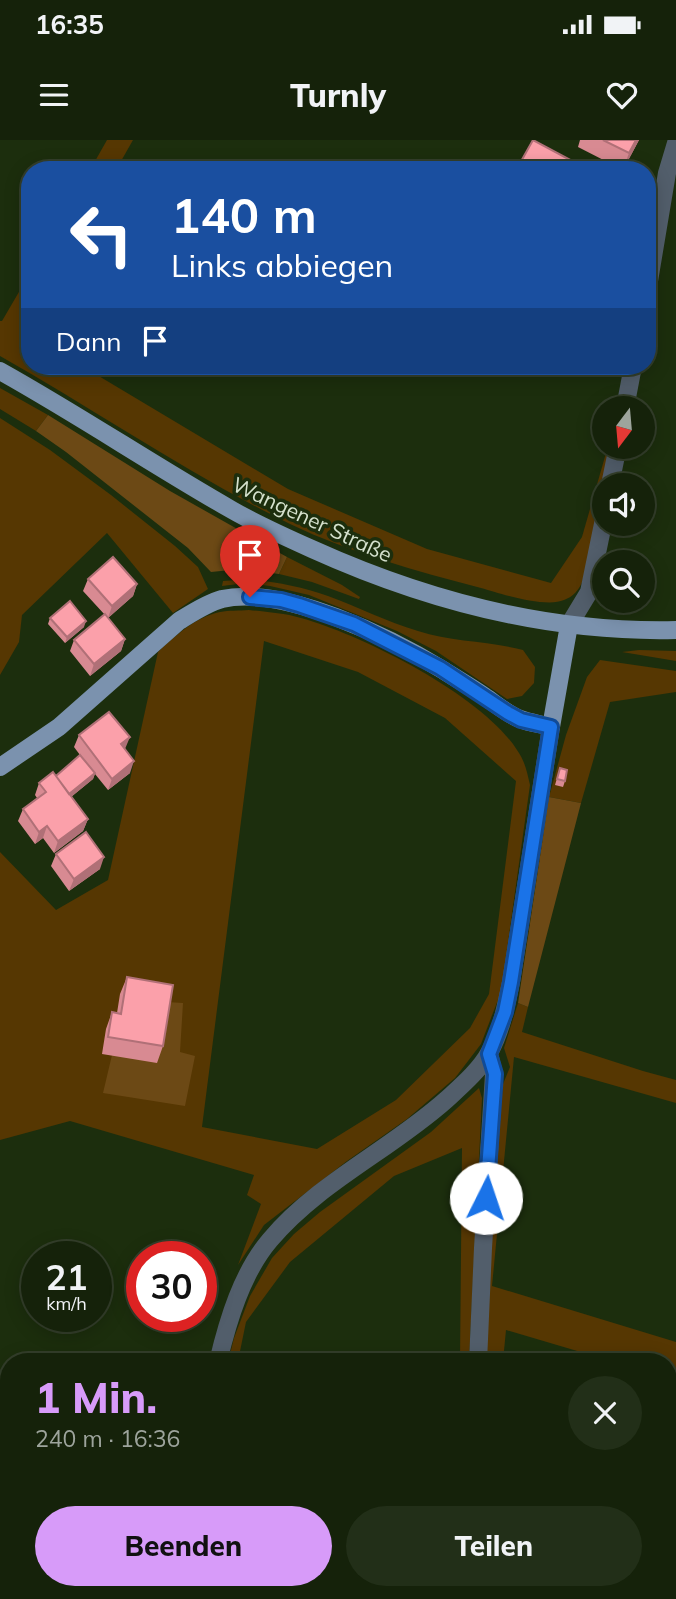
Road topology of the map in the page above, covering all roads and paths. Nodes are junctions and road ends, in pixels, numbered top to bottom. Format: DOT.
graph roads {
  1 [pos="676,143"];
  2 [pos="656,237"];
  3 [pos="0,371"];
  4 [pos="631,375"];
  5 [pos="627,396"];
  6 [pos="601,536"];
  7 [pos="569,625"];
  8 [pos="676,629"];
  9 [pos="551,727"];
  10 [pos="0,767"];
  11 [pos="489,1054"];
  12 [pos="220,1353"];
  13 [pos="478,1353"];
  1 -- 2 [label="street"];
  3 -- 7 [label="main road, Wangener Straße"];
  4 -- 5 [label="street"];
  6 -- 7 [label="street"];
  7 -- 8 [label="main road, Wangener Straße"];
  7 -- 9 [label="main road"];
  9 -- 10 [label="main road"];
  9 -- 11 [label="street"];
  11 -- 12 [label="street"];
  11 -- 13 [label="street"];
}
